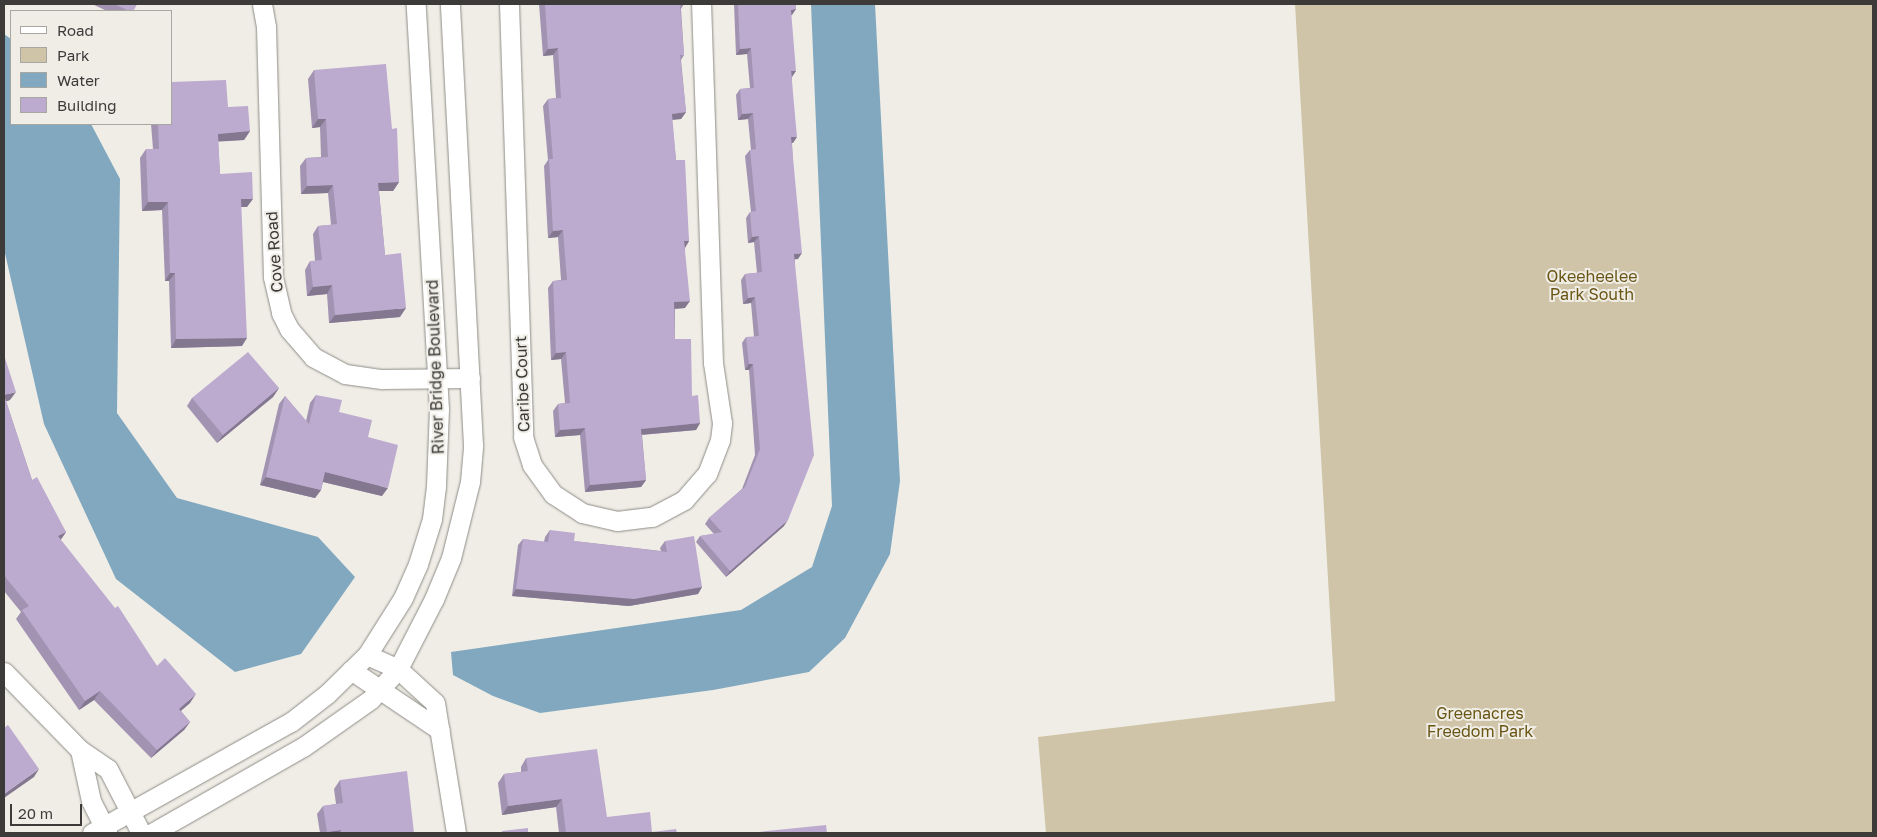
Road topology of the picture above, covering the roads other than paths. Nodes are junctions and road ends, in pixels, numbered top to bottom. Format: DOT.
graph roads {
  1 [pos="262,4"];
  2 [pos="416,4"];
  3 [pos="450,4"];
  4 [pos="509,4"];
  5 [pos="701,4"];
  6 [pos="470,378"];
  7 [pos="438,379"];
  8 [pos="366,655"];
  9 [pos="398,669"];
  10 [pos="351,670"];
  11 [pos="4,672"];
  12 [pos="380,688"];
  13 [pos="440,730"];
  14 [pos="80,750"];
  15 [pos="130,813"];
  16 [pos="100,831"];
  17 [pos="141,833"];
  18 [pos="152,833"];
  19 [pos="456,833"];
  1 -- 7 [label="street, Cove Road"];
  2 -- 7 [label="street, River Bridge Boulevard"];
  3 -- 6 [label="street, River Bridge Boulevard"];
  4 -- 5 [label="street, Caribe Court"];
  6 -- 7 [label="street, Cove Road"];
  6 -- 9 [label="street, River Bridge Boulevard"];
  7 -- 8 [label="street, River Bridge Boulevard"];
  8 -- 9 [label="street"];
  8 -- 10 [label="street, River Bridge Boulevard"];
  9 -- 12 [label="street, River Bridge Boulevard"];
  9 -- 13 [label="street"];
  10 -- 12 [label="street"];
  10 -- 15 [label="street, River Bridge Boulevard"];
  11 -- 14 [label="street"];
  12 -- 13 [label="street"];
  12 -- 18 [label="street, River Bridge Boulevard"];
  13 -- 19 [label="street"];
  14 -- 15 [label="street"];
  14 -- 16 [label="street"];
  15 -- 16 [label="street, River Bridge Boulevard"];
  15 -- 17 [label="street"];
}
